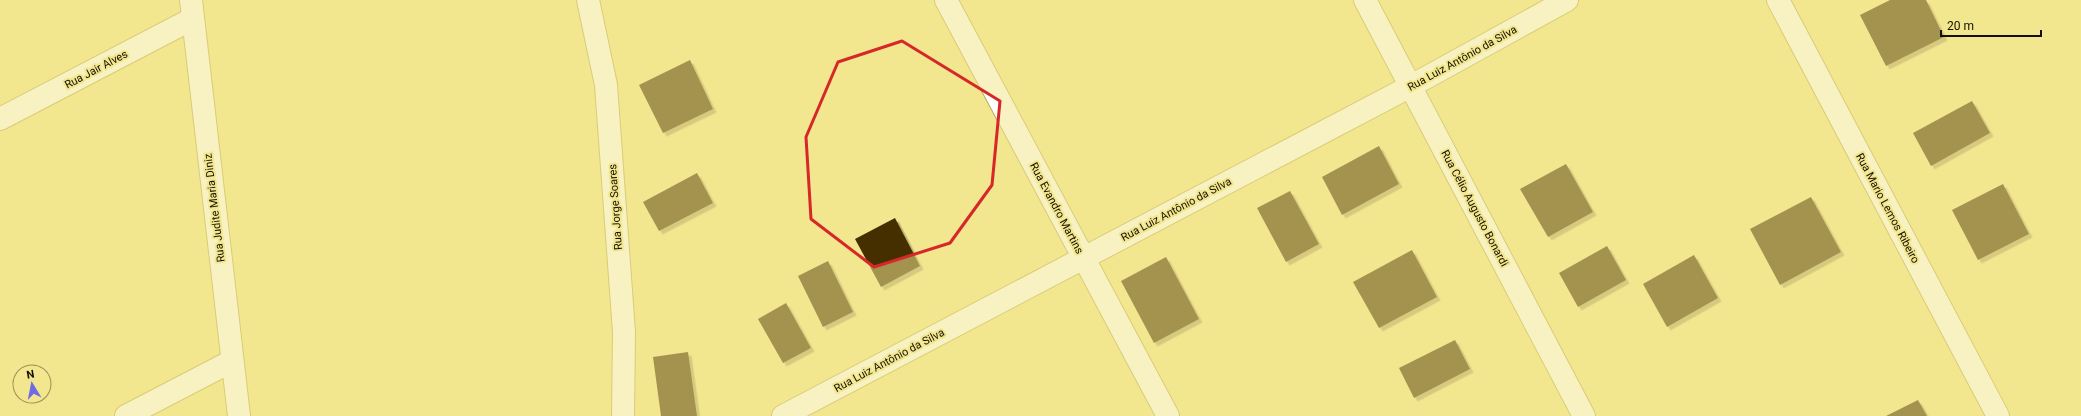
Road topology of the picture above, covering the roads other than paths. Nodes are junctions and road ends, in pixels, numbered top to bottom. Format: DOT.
graph roads {
  1 [pos="588,0"];
  2 [pos="946,0"];
  3 [pos="1366,0"];
  4 [pos="1567,0"];
  5 [pos="1778,0"];
  6 [pos="191,10"];
  7 [pos="1411,86"];
  8 [pos="0,119"];
  9 [pos="1084,258"];
  10 [pos="232,362"];
  11 [pos="126,416"];
  12 [pos="239,416"];
  13 [pos="623,416"];
  14 [pos="783,416"];
  15 [pos="1168,416"];
  16 [pos="1584,416"];
  17 [pos="1998,416"];
  1 -- 13 [label="street, Rua Jorge Soares"];
  2 -- 9 [label="street, Rua Evandro Martins"];
  3 -- 7 [label="street, Rua Célio Augusto Bonardi"];
  4 -- 7 [label="street, Rua Luiz Antônio da Silva"];
  5 -- 17 [label="street, Rua Mario Lemos Ribeiro"];
  6 -- 8 [label="street, Rua Jair Alves"];
  6 -- 10 [label="street, Rua Judite Maria Diniz"];
  7 -- 9 [label="street, Rua Luiz Antônio da Silva"];
  7 -- 16 [label="street, Rua Célio Augusto Bonardi"];
  9 -- 14 [label="street, Rua Luiz Antônio da Silva"];
  9 -- 15 [label="street, Rua Evandro Martins"];
  10 -- 11 [label="street"];
  10 -- 12 [label="street, Rua Judite Maria Diniz"];
}
